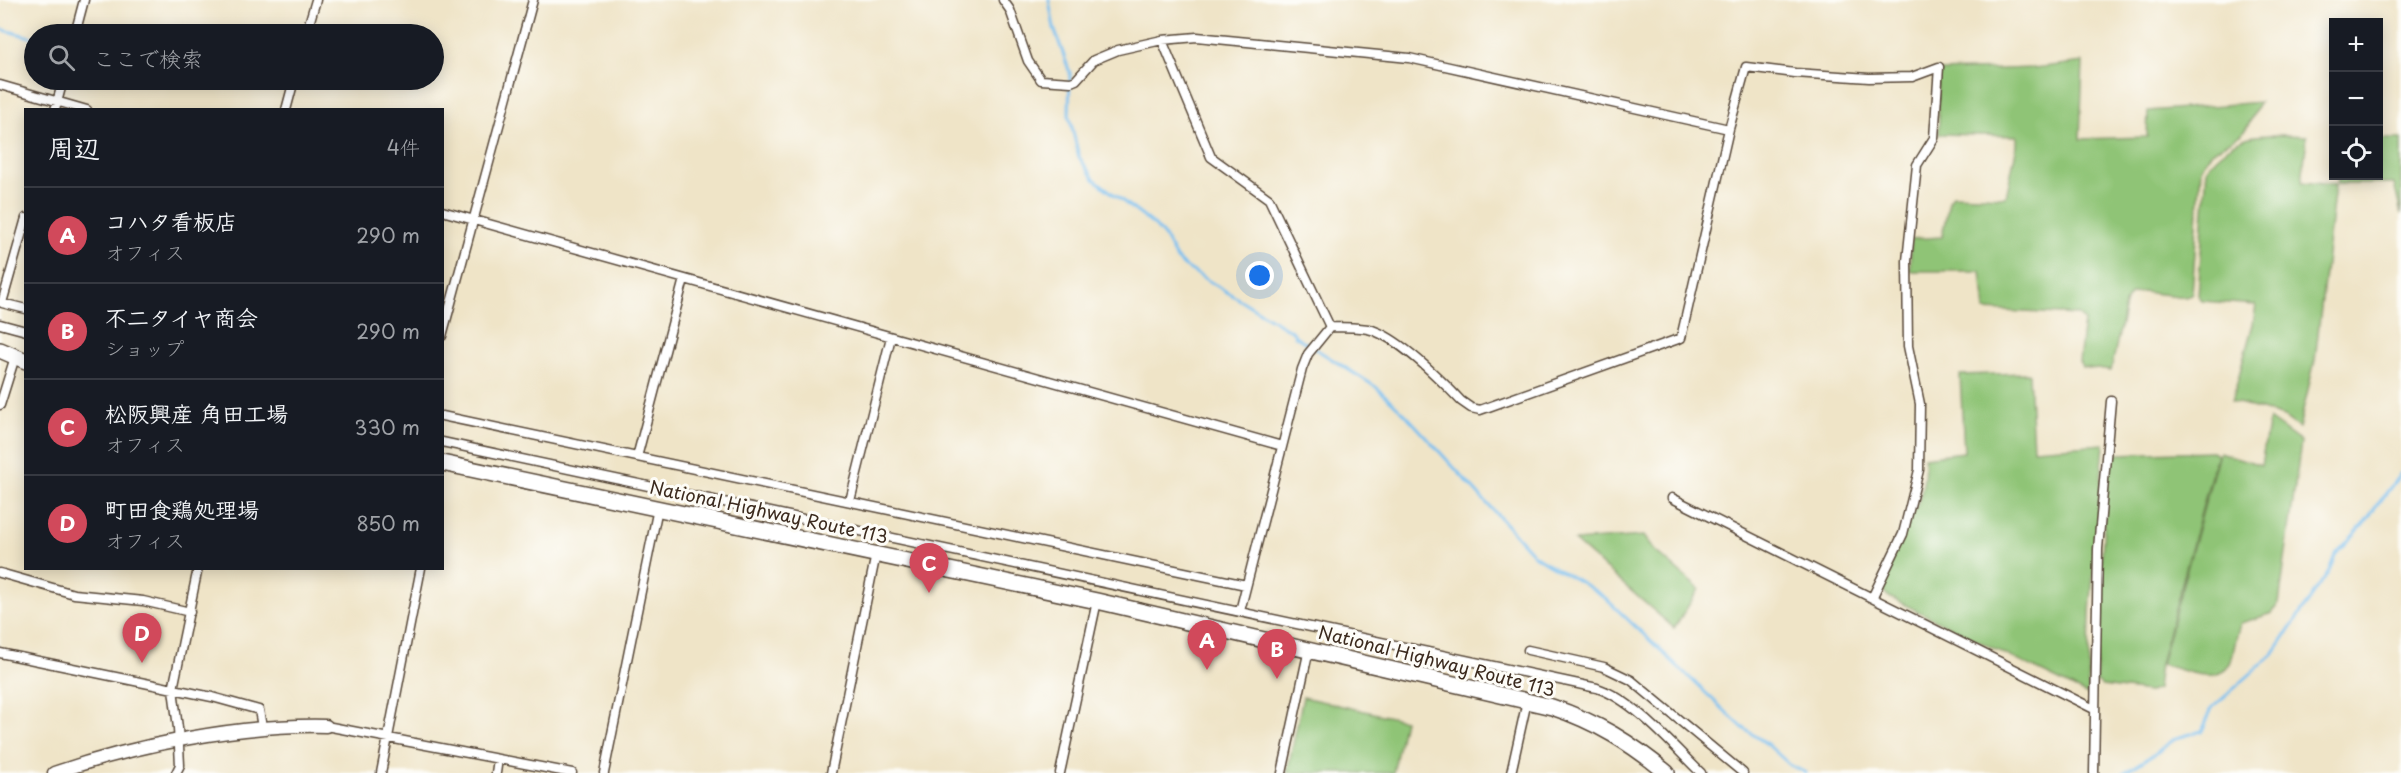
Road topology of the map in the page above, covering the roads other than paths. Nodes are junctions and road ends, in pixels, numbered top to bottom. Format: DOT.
graph roads {
  1 [pos="84,0"];
  2 [pos="316,0"];
  3 [pos="533,0"];
  4 [pos="1003,0"];
  5 [pos="78,24"];
  6 [pos="309,24"];
  7 [pos="1162,40"];
  8 [pos="0,85"];
  9 [pos="60,90"];
  10 [pos="291,90"];
  11 [pos="56,105"];
  12 [pos="75,108"];
  13 [pos="287,108"];
  14 [pos="1730,129"];
  15 [pos="444,212"];
  16 [pos="474,219"];
  17 [pos="24,224"];
  18 [pos="684,279"];
  19 [pos="3,286"];
  20 [pos="24,308"];
  21 [pos="0,324"];
  22 [pos="1330,327"];
  23 [pos="444,329"];
  24 [pos="24,330"];
  25 [pos="891,337"];
  26 [pos="0,350"];
  27 [pos="20,359"];
  28 [pos="2111,401"];
  29 [pos="0,405"];
  30 [pos="444,416"];
  31 [pos="444,442"];
  32 [pos="1282,446"];
  33 [pos="637,456"];
  34 [pos="444,463"];
  35 [pos="1672,498"];
  36 [pos="850,501"];
  37 [pos="658,508"];
  38 [pos="876,554"];
  39 [pos="198,570"];
  40 [pos="421,570"];
  41 [pos="0,573"];
  42 [pos="1246,585"];
  43 [pos="1872,598"];
  44 [pos="1096,602"];
  45 [pos="1240,611"];
  46 [pos="190,612"];
  47 [pos="1309,649"];
  48 [pos="1528,650"];
  49 [pos="0,653"];
  50 [pos="173,689"];
  51 [pos="1527,701"];
  52 [pos="2094,709"];
  53 [pos="326,726"];
  54 [pos="262,728"];
  55 [pos="389,740"];
  56 [pos="179,741"];
  57 [pos="498,759"];
  58 [pos="54,773"];
  59 [pos="176,773"];
  60 [pos="381,773"];
  61 [pos="496,773"];
  62 [pos="572,773"];
  63 [pos="604,773"];
  64 [pos="831,773"];
  65 [pos="1060,773"];
  66 [pos="1282,773"];
  67 [pos="1511,773"];
  68 [pos="1667,773"];
  69 [pos="1701,773"];
  70 [pos="1743,773"];
  71 [pos="2094,773"];
  1 -- 5 [label="street"];
  2 -- 6 [label="street"];
  3 -- 16 [label="street"];
  4 -- 7 [label="street"];
  7 -- 14 [label="street"];
  7 -- 22 [label="street"];
  8 -- 11 [label="street"];
  9 -- 11 [label="street"];
  10 -- 13 [label="street"];
  11 -- 12 [label="street"];
  14 -- 22 [label="street"];
  14 -- 43 [label="street"];
  15 -- 16 [label="street"];
  16 -- 18 [label="street"];
  16 -- 23 [label="street"];
  17 -- 19 [label="street"];
  18 -- 25 [label="street"];
  18 -- 33 [label="street"];
  19 -- 20 [label="street"];
  21 -- 24 [label="street"];
  22 -- 32 [label="street"];
  25 -- 32 [label="street"];
  25 -- 36 [label="street"];
  26 -- 27 [label="highway"];
  27 -- 29 [label="street"];
  28 -- 52 [label="street"];
  30 -- 33 [label="street"];
  31 -- 45 [label="street"];
  32 -- 42 [label="street"];
  33 -- 36 [label="street"];
  34 -- 37 [label="highway, National Highway Route 113"];
  35 -- 43 [label="street"];
  36 -- 42 [label="street"];
  37 -- 38 [label="highway, National Highway Route 113"];
  37 -- 63 [label="street"];
  38 -- 44 [label="highway, National Highway Route 113"];
  38 -- 64 [label="street"];
  39 -- 46 [label="street"];
  40 -- 55 [label="street"];
  41 -- 46 [label="street"];
  42 -- 45 [label="street"];
  43 -- 52 [label="street"];
  44 -- 47 [label="highway, National Highway Route 113"];
  44 -- 65 [label="street"];
  45 -- 69 [label="street"];
  46 -- 50 [label="street"];
  47 -- 51 [label="highway, National Highway Route 113"];
  47 -- 66 [label="street"];
  48 -- 70 [label="street"];
  49 -- 50 [label="street"];
  50 -- 54 [label="street"];
  50 -- 56 [label="street"];
  51 -- 67 [label="street"];
  51 -- 68 [label="highway, National Highway Route 113"];
  52 -- 71 [label="street"];
  53 -- 54 [label="street"];
  53 -- 55 [label="street"];
  54 -- 56 [label="street"];
  55 -- 57 [label="street"];
  55 -- 60 [label="street"];
  56 -- 58 [label="street"];
  56 -- 59 [label="street"];
  57 -- 61 [label="street"];
  57 -- 62 [label="street"];
}
